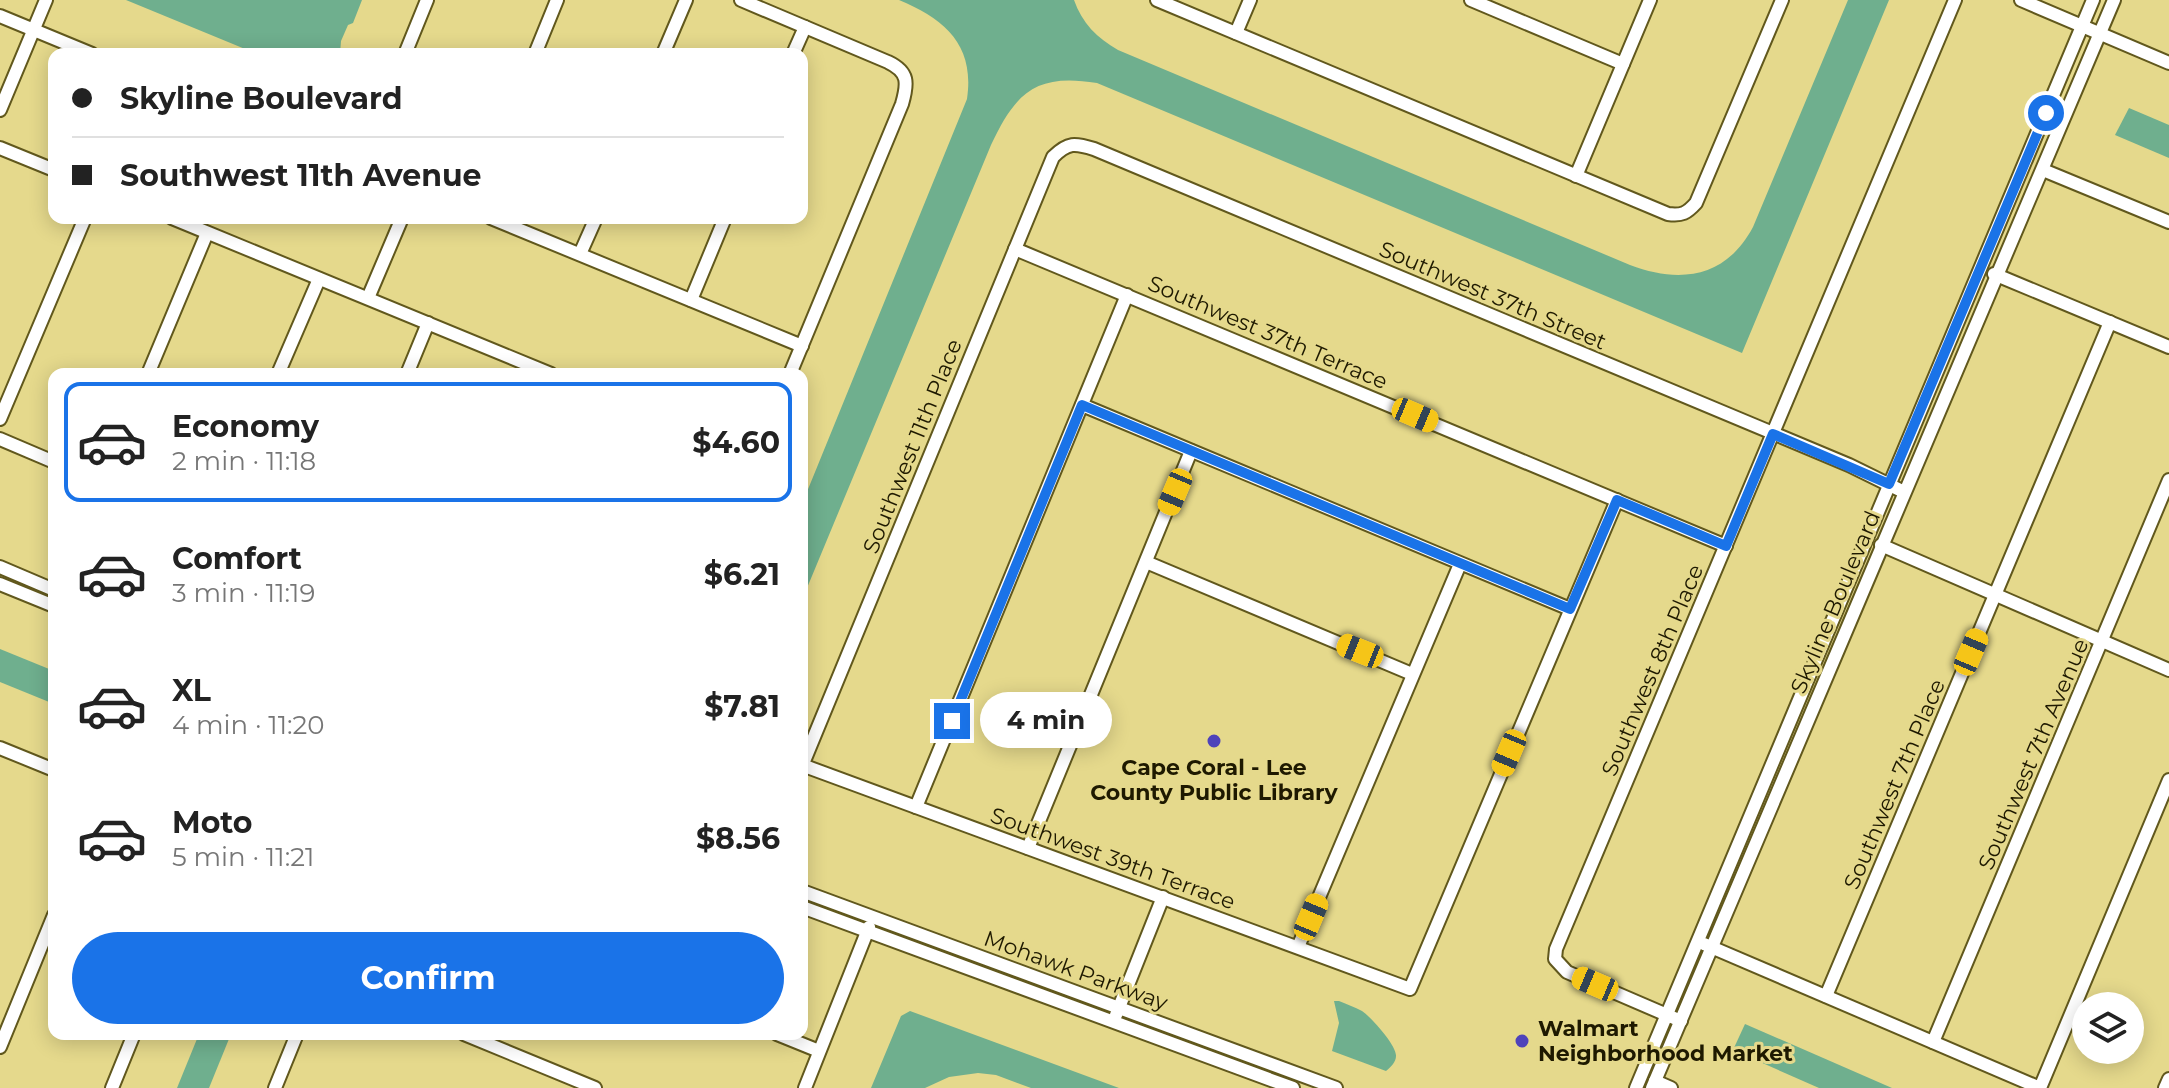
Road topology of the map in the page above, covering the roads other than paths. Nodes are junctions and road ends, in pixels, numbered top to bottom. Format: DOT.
graph roads {
  1 [pos="46,0"];
  2 [pos="427,0"];
  3 [pos="557,0"];
  4 [pos="686,0"];
  5 [pos="741,0"];
  6 [pos="1157,0"];
  7 [pos="1250,0"];
  8 [pos="1471,0"];
  9 [pos="1650,0"];
  10 [pos="1782,0"];
  11 [pos="1955,0"];
  12 [pos="2021,0"];
  13 [pos="2093,0"];
  14 [pos="2114,0"];
  15 [pos="0,16"];
  16 [pos="2082,26"];
  17 [pos="805,27"];
  18 [pos="34,30"];
  19 [pos="1236,33"];
  20 [pos="2099,35"];
  21 [pos="78,48"];
  22 [pos="407,48"];
  23 [pos="537,48"];
  24 [pos="666,48"];
  25 [pos="796,48"];
  26 [pos="2169,63"];
  27 [pos="1623,64"];
  28 [pos="0,110"];
  29 [pos="1065,145"];
  30 [pos="0,148"];
  31 [pos="48,168"];
  32 [pos="2043,170"];
  33 [pos="1576,176"];
  34 [pos="2169,222"];
  35 [pos="82,224"];
  36 [pos="186,224"];
  37 [pos="399,224"];
  38 [pos="506,224"];
  39 [pos="593,224"];
  40 [pos="723,224"];
  41 [pos="207,233"];
  42 [pos="1015,249"];
  43 [pos="580,254"];
  44 [pos="1980,268"];
  45 [pos="1999,276"];
  46 [pos="319,279"];
  47 [pos="1127,295"];
  48 [pos="368,298"];
  49 [pos="691,300"];
  50 [pos="2110,322"];
  51 [pos="428,323"];
  52 [pos="802,346"];
  53 [pos="2169,347"];
  54 [pos="151,368"];
  55 [pos="281,368"];
  56 [pos="409,368"];
  57 [pos="537,368"];
  58 [pos="793,368"];
  59 [pos="1082,405"];
  60 [pos="0,419"];
  61 [pos="1773,434"];
  62 [pos="0,439"];
  63 [pos="1191,451"];
  64 [pos="48,459"];
  65 [pos="2169,480"];
  66 [pos="1889,484"];
  67 [pos="1904,492"];
  68 [pos="1617,500"];
  69 [pos="1881,545"];
  70 [pos="1726,546"];
  71 [pos="1146,562"];
  72 [pos="1460,564"];
  73 [pos="0,567"];
  74 [pos="0,584"];
  75 [pos="48,587"];
  76 [pos="1995,595"];
  77 [pos="48,604"];
  78 [pos="1570,609"];
  79 [pos="2102,641"];
  80 [pos="2169,670"];
  81 [pos="1412,674"];
  82 [pos="0,748"];
  83 [pos="808,750"];
  84 [pos="808,767"];
  85 [pos="48,768"];
  86 [pos="2169,780"];
  87 [pos="916,807"];
  88 [pos="1028,848"];
  89 [pos="808,893"];
  90 [pos="1163,897"];
  91 [pos="808,909"];
  92 [pos="873,917"];
  93 [pos="48,930"];
  94 [pos="867,932"];
  95 [pos="1698,941"];
  96 [pos="1298,947"];
  97 [pos="1712,947"];
  98 [pos="1826,996"];
  99 [pos="1119,1008"];
  100 [pos="1667,1015"];
  101 [pos="1681,1021"];
  102 [pos="1113,1022"];
  103 [pos="132,1040"];
  104 [pos="295,1040"];
  105 [pos="479,1040"];
  106 [pos="792,1040"];
  107 [pos="1933,1042"];
  108 [pos="0,1047"];
  109 [pos="819,1051"];
  110 [pos="2169,1079"];
  111 [pos="1654,1084"];
  112 [pos="278,1087"];
  113 [pos="112,1088"];
  114 [pos="595,1088"];
  115 [pos="805,1088"];
  116 [pos="1293,1088"];
  117 [pos="1336,1088"];
  118 [pos="1636,1088"];
  119 [pos="1671,1088"];
  120 [pos="2040,1088"];
  121 [pos="2165,1088"];
  1 -- 18 [label="street"];
  2 -- 22 [label="street"];
  3 -- 23 [label="street"];
  4 -- 24 [label="street"];
  5 -- 17 [label="street"];
  6 -- 19 [label="street"];
  7 -- 19 [label="street"];
  8 -- 27 [label="street"];
  9 -- 27 [label="street"];
  10 -- 33 [label="street"];
  11 -- 61 [label="street, Southwest 8th Place"];
  12 -- 16 [label="street"];
  13 -- 16 [label="street, Skyline Boulevard"];
  14 -- 20 [label="street, Skyline Boulevard"];
  15 -- 18 [label="street"];
  16 -- 20 [label="street"];
  16 -- 44 [label="street, Skyline Boulevard"];
  17 -- 25 [label="street"];
  17 -- 52 [label="street"];
  18 -- 21 [label="street"];
  18 -- 28 [label="street"];
  19 -- 33 [label="street"];
  20 -- 26 [label="street"];
  20 -- 32 [label="street, Skyline Boulevard"];
  27 -- 33 [label="street"];
  29 -- 42 [label="street, Southwest 11th Place"];
  29 -- 61 [label="street, Southwest 37th Street"];
  30 -- 31 [label="street"];
  32 -- 34 [label="street"];
  32 -- 45 [label="street, Skyline Boulevard"];
  35 -- 60 [label="street"];
  36 -- 41 [label="street"];
  37 -- 48 [label="street"];
  38 -- 43 [label="street"];
  39 -- 43 [label="street"];
  40 -- 49 [label="street"];
  41 -- 46 [label="street"];
  41 -- 54 [label="street"];
  42 -- 47 [label="street, Southwest 37th Terrace"];
  42 -- 83 [label="street, Southwest 11th Place"];
  43 -- 49 [label="street"];
  44 -- 45 [label="street"];
  44 -- 66 [label="street, Skyline Boulevard"];
  45 -- 50 [label="street"];
  45 -- 67 [label="street, Skyline Boulevard"];
  46 -- 48 [label="street"];
  46 -- 55 [label="street"];
  47 -- 59 [label="street"];
  47 -- 68 [label="street, Southwest 37th Terrace"];
  48 -- 51 [label="street"];
  49 -- 52 [label="street"];
  50 -- 53 [label="street"];
  50 -- 76 [label="street, Southwest 7th Place"];
  51 -- 56 [label="street"];
  51 -- 57 [label="street"];
  52 -- 58 [label="street"];
  59 -- 63 [label="street"];
  59 -- 87 [label="street"];
  61 -- 66 [label="street, Southwest 37th Street"];
  61 -- 70 [label="street, Southwest 8th Place"];
  62 -- 64 [label="street"];
  63 -- 71 [label="street"];
  63 -- 72 [label="street"];
  65 -- 79 [label="street, Southwest 7th Avenue"];
  66 -- 67 [label="street, Southwest 37th Street"];
  66 -- 95 [label="street, Skyline Boulevard"];
  67 -- 69 [label="street, Skyline Boulevard"];
  68 -- 70 [label="street, Southwest 37th Terrace"];
  68 -- 78 [label="street"];
  69 -- 76 [label="street"];
  69 -- 97 [label="street, Skyline Boulevard"];
  70 -- 100 [label="street, Southwest 8th Place"];
  71 -- 81 [label="street"];
  71 -- 88 [label="street"];
  72 -- 78 [label="street"];
  72 -- 81 [label="street"];
  73 -- 75 [label="street"];
  74 -- 77 [label="street"];
  76 -- 79 [label="street"];
  76 -- 98 [label="street, Southwest 7th Place"];
  78 -- 96 [label="street, Southwest 39th Terrace"];
  79 -- 80 [label="street"];
  79 -- 107 [label="street, Southwest 7th Avenue"];
  81 -- 96 [label="street"];
  82 -- 85 [label="street"];
  84 -- 87 [label="street, Southwest 39th Terrace"];
  86 -- 120 [label="street"];
  87 -- 88 [label="street, Southwest 39th Terrace"];
  88 -- 90 [label="street, Southwest 39th Terrace"];
  89 -- 92 [label="street, Mohawk Parkway"];
  90 -- 96 [label="street, Southwest 39th Terrace"];
  90 -- 99 [label="street"];
  91 -- 94 [label="street, Mohawk Parkway"];
  92 -- 94 [label="street"];
  92 -- 99 [label="street, Mohawk Parkway"];
  93 -- 108 [label="street"];
  94 -- 102 [label="street, Mohawk Parkway"];
  94 -- 109 [label="street"];
  95 -- 97 [label="street"];
  95 -- 100 [label="street, Skyline Boulevard"];
  97 -- 98 [label="street"];
  97 -- 101 [label="street, Skyline Boulevard"];
  98 -- 107 [label="street"];
  99 -- 102 [label="street"];
  99 -- 117 [label="street, Mohawk Parkway"];
  100 -- 101 [label="street, Southwest 8th Place"];
  100 -- 118 [label="street, Skyline Boulevard"];
  101 -- 111 [label="street, Skyline Boulevard"];
  102 -- 116 [label="street, Mohawk Parkway"];
  103 -- 113 [label="street"];
  104 -- 112 [label="street"];
  105 -- 114 [label="street"];
  106 -- 109 [label="street"];
  107 -- 120 [label="street"];
  109 -- 115 [label="street"];
  110 -- 121 [label="street"];
  111 -- 119 [label="street"];
}
